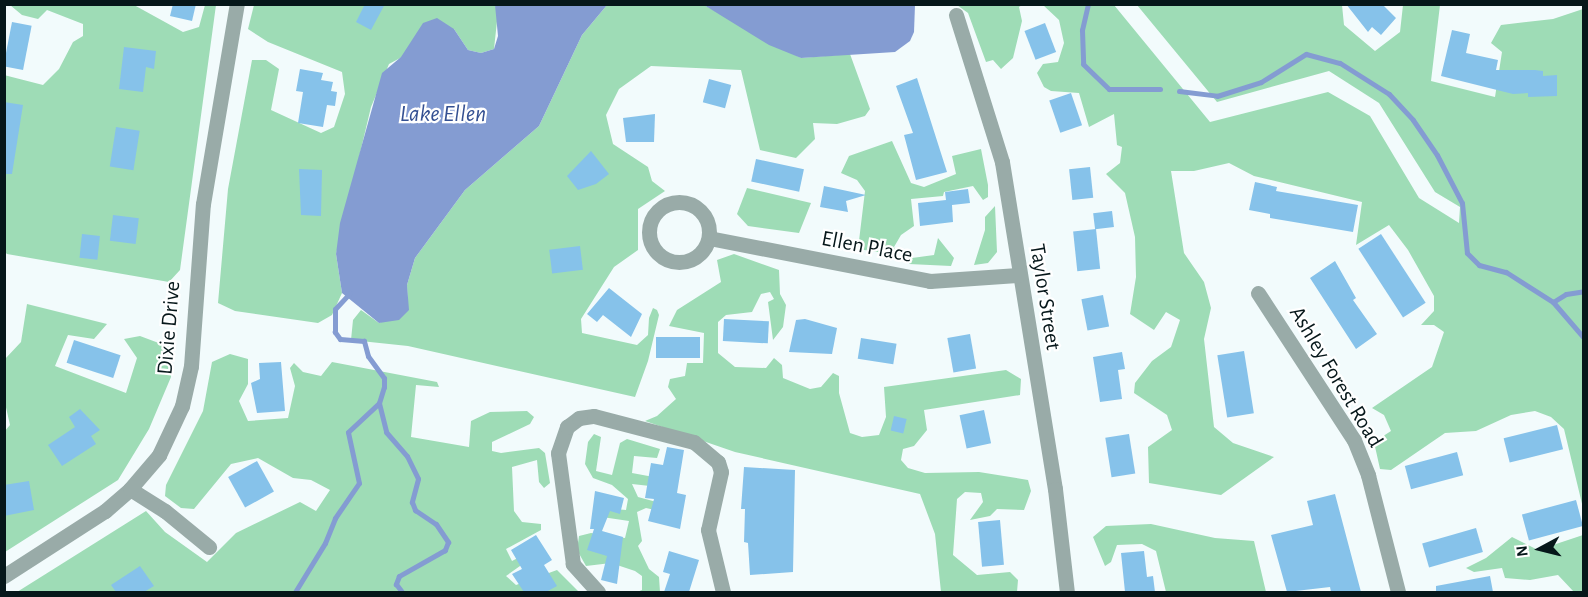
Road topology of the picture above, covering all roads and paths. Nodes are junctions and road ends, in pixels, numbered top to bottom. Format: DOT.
graph roads {
  1 [pos="237,4"];
  2 [pos="956,15"];
  3 [pos="709,238"];
  4 [pos="1018,275"];
  5 [pos="1258,293"];
  6 [pos="130,489"];
  7 [pos="209,547"];
  8 [pos="4,576"];
  9 [pos="598,592"];
  10 [pos="723,592"];
  11 [pos="1066,592"];
  12 [pos="1398,592"];
  1 -- 6 [label="street, Dixie Drive"];
  2 -- 4 [label="street, Taylor Street"];
  3 -- 4 [label="street, Ellen Place"];
  4 -- 11 [label="street, Taylor Street"];
  5 -- 12 [label="street, Ashley Forest Road"];
  6 -- 7 [label="street"];
  6 -- 8 [label="street, Dixie Drive"];
  9 -- 10 [label="street"];
}
